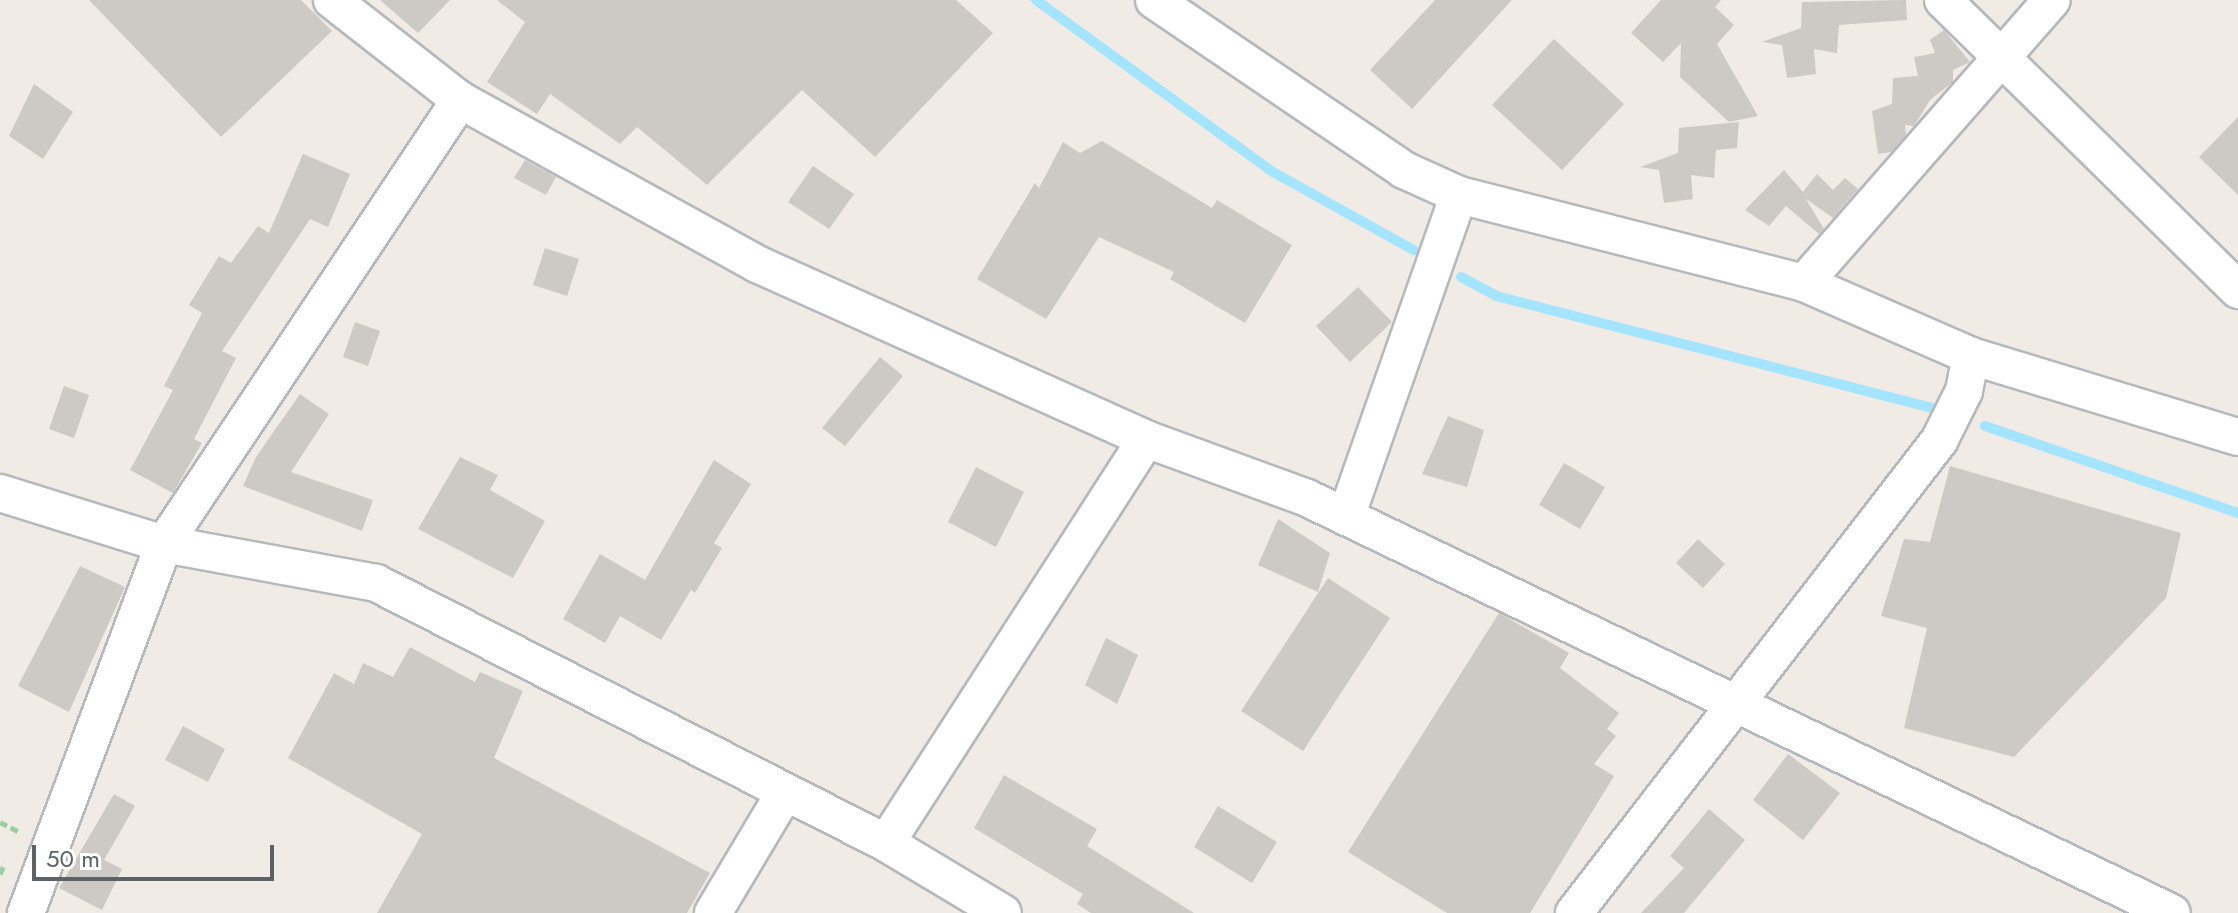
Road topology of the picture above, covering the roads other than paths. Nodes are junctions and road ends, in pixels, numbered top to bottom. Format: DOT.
graph roads {
  1 [pos="332,0"];
  2 [pos="1154,0"];
  3 [pos="1943,0"];
  4 [pos="2052,0"];
  5 [pos="2001,57"];
  6 [pos="460,100"];
  7 [pos="1459,195"];
  8 [pos="1804,283"];
  9 [pos="2238,290"];
  10 [pos="1968,374"];
  11 [pos="2238,437"];
  12 [pos="1146,439"];
  13 [pos="0,493"];
  14 [pos="1346,517"];
  15 [pos="164,544"];
  16 [pos="1735,705"];
  17 [pos="785,792"];
  18 [pos="886,843"];
  19 [pos="26,913"];
  20 [pos="713,913"];
  21 [pos="1003,913"];
  22 [pos="1574,913"];
  23 [pos="2172,913"];
  1 -- 6 [label="street"];
  2 -- 7 [label="street"];
  3 -- 5 [label="street"];
  4 -- 5 [label="street"];
  5 -- 8 [label="street"];
  5 -- 9 [label="street"];
  6 -- 12 [label="street"];
  6 -- 15 [label="street"];
  7 -- 8 [label="street"];
  7 -- 14 [label="street"];
  8 -- 10 [label="street"];
  10 -- 11 [label="street"];
  10 -- 16 [label="street"];
  12 -- 14 [label="street"];
  12 -- 18 [label="street"];
  13 -- 15 [label="street"];
  14 -- 16 [label="street"];
  15 -- 17 [label="street"];
  15 -- 19 [label="street"];
  16 -- 22 [label="street"];
  16 -- 23 [label="street"];
  17 -- 18 [label="street"];
  17 -- 20 [label="street"];
  18 -- 21 [label="street"];
}
